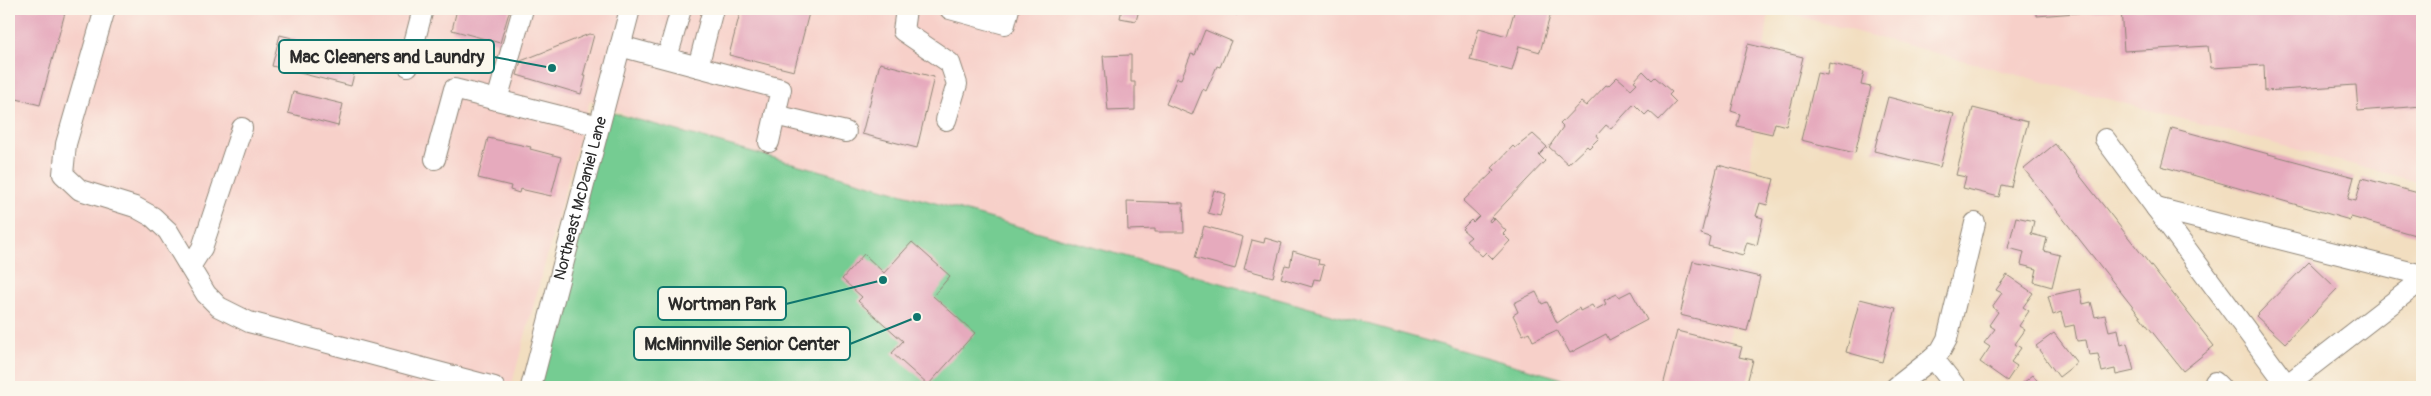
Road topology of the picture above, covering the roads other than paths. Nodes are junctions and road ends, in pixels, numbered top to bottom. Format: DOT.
graph roads {
  1 [pos="105,9"];
  2 [pos="423,9"];
  3 [pos="523,9"];
  4 [pos="630,9"];
  5 [pos="680,9"];
  6 [pos="713,9"];
  7 [pos="906,9"];
  8 [pos="950,9"];
  9 [pos="1010,9"];
  10 [pos="620,46"];
  11 [pos="667,58"];
  12 [pos="408,66"];
  13 [pos="698,67"];
  14 [pos="497,100"];
  15 [pos="775,116"];
  16 [pos="946,120"];
  17 [pos="599,126"];
  18 [pos="242,128"];
  19 [pos="846,132"];
  20 [pos="2105,139"];
  21 [pos="768,142"];
  22 [pos="435,159"];
  23 [pos="2156,208"];
  24 [pos="1974,223"];
  25 [pos="190,267"];
  26 [pos="2422,275"];
  27 [pos="2422,280"];
  28 [pos="1933,358"];
  29 [pos="2285,386"];
  30 [pos="494,387"];
  31 [pos="531,387"];
  32 [pos="1896,387"];
  33 [pos="1956,387"];
  1 -- 25 [label="street"];
  2 -- 12 [label="street"];
  3 -- 14 [label="street"];
  4 -- 10 [label="street, Northeast McDaniel Lane"];
  5 -- 11 [label="street"];
  6 -- 13 [label="street"];
  7 -- 16 [label="street"];
  8 -- 9 [label="street"];
  10 -- 11 [label="street"];
  10 -- 17 [label="street, Northeast McDaniel Lane"];
  11 -- 13 [label="street"];
  13 -- 15 [label="street"];
  14 -- 17 [label="street"];
  14 -- 22 [label="street"];
  15 -- 19 [label="street"];
  15 -- 21 [label="street"];
  17 -- 31 [label="street, Northeast McDaniel Lane"];
  18 -- 25 [label="street"];
  20 -- 23 [label="street"];
  23 -- 26 [label="street"];
  23 -- 29 [label="street"];
  24 -- 28 [label="street"];
  25 -- 30 [label="street"];
  27 -- 29 [label="street"];
  28 -- 32 [label="street"];
  28 -- 33 [label="street"];
}
